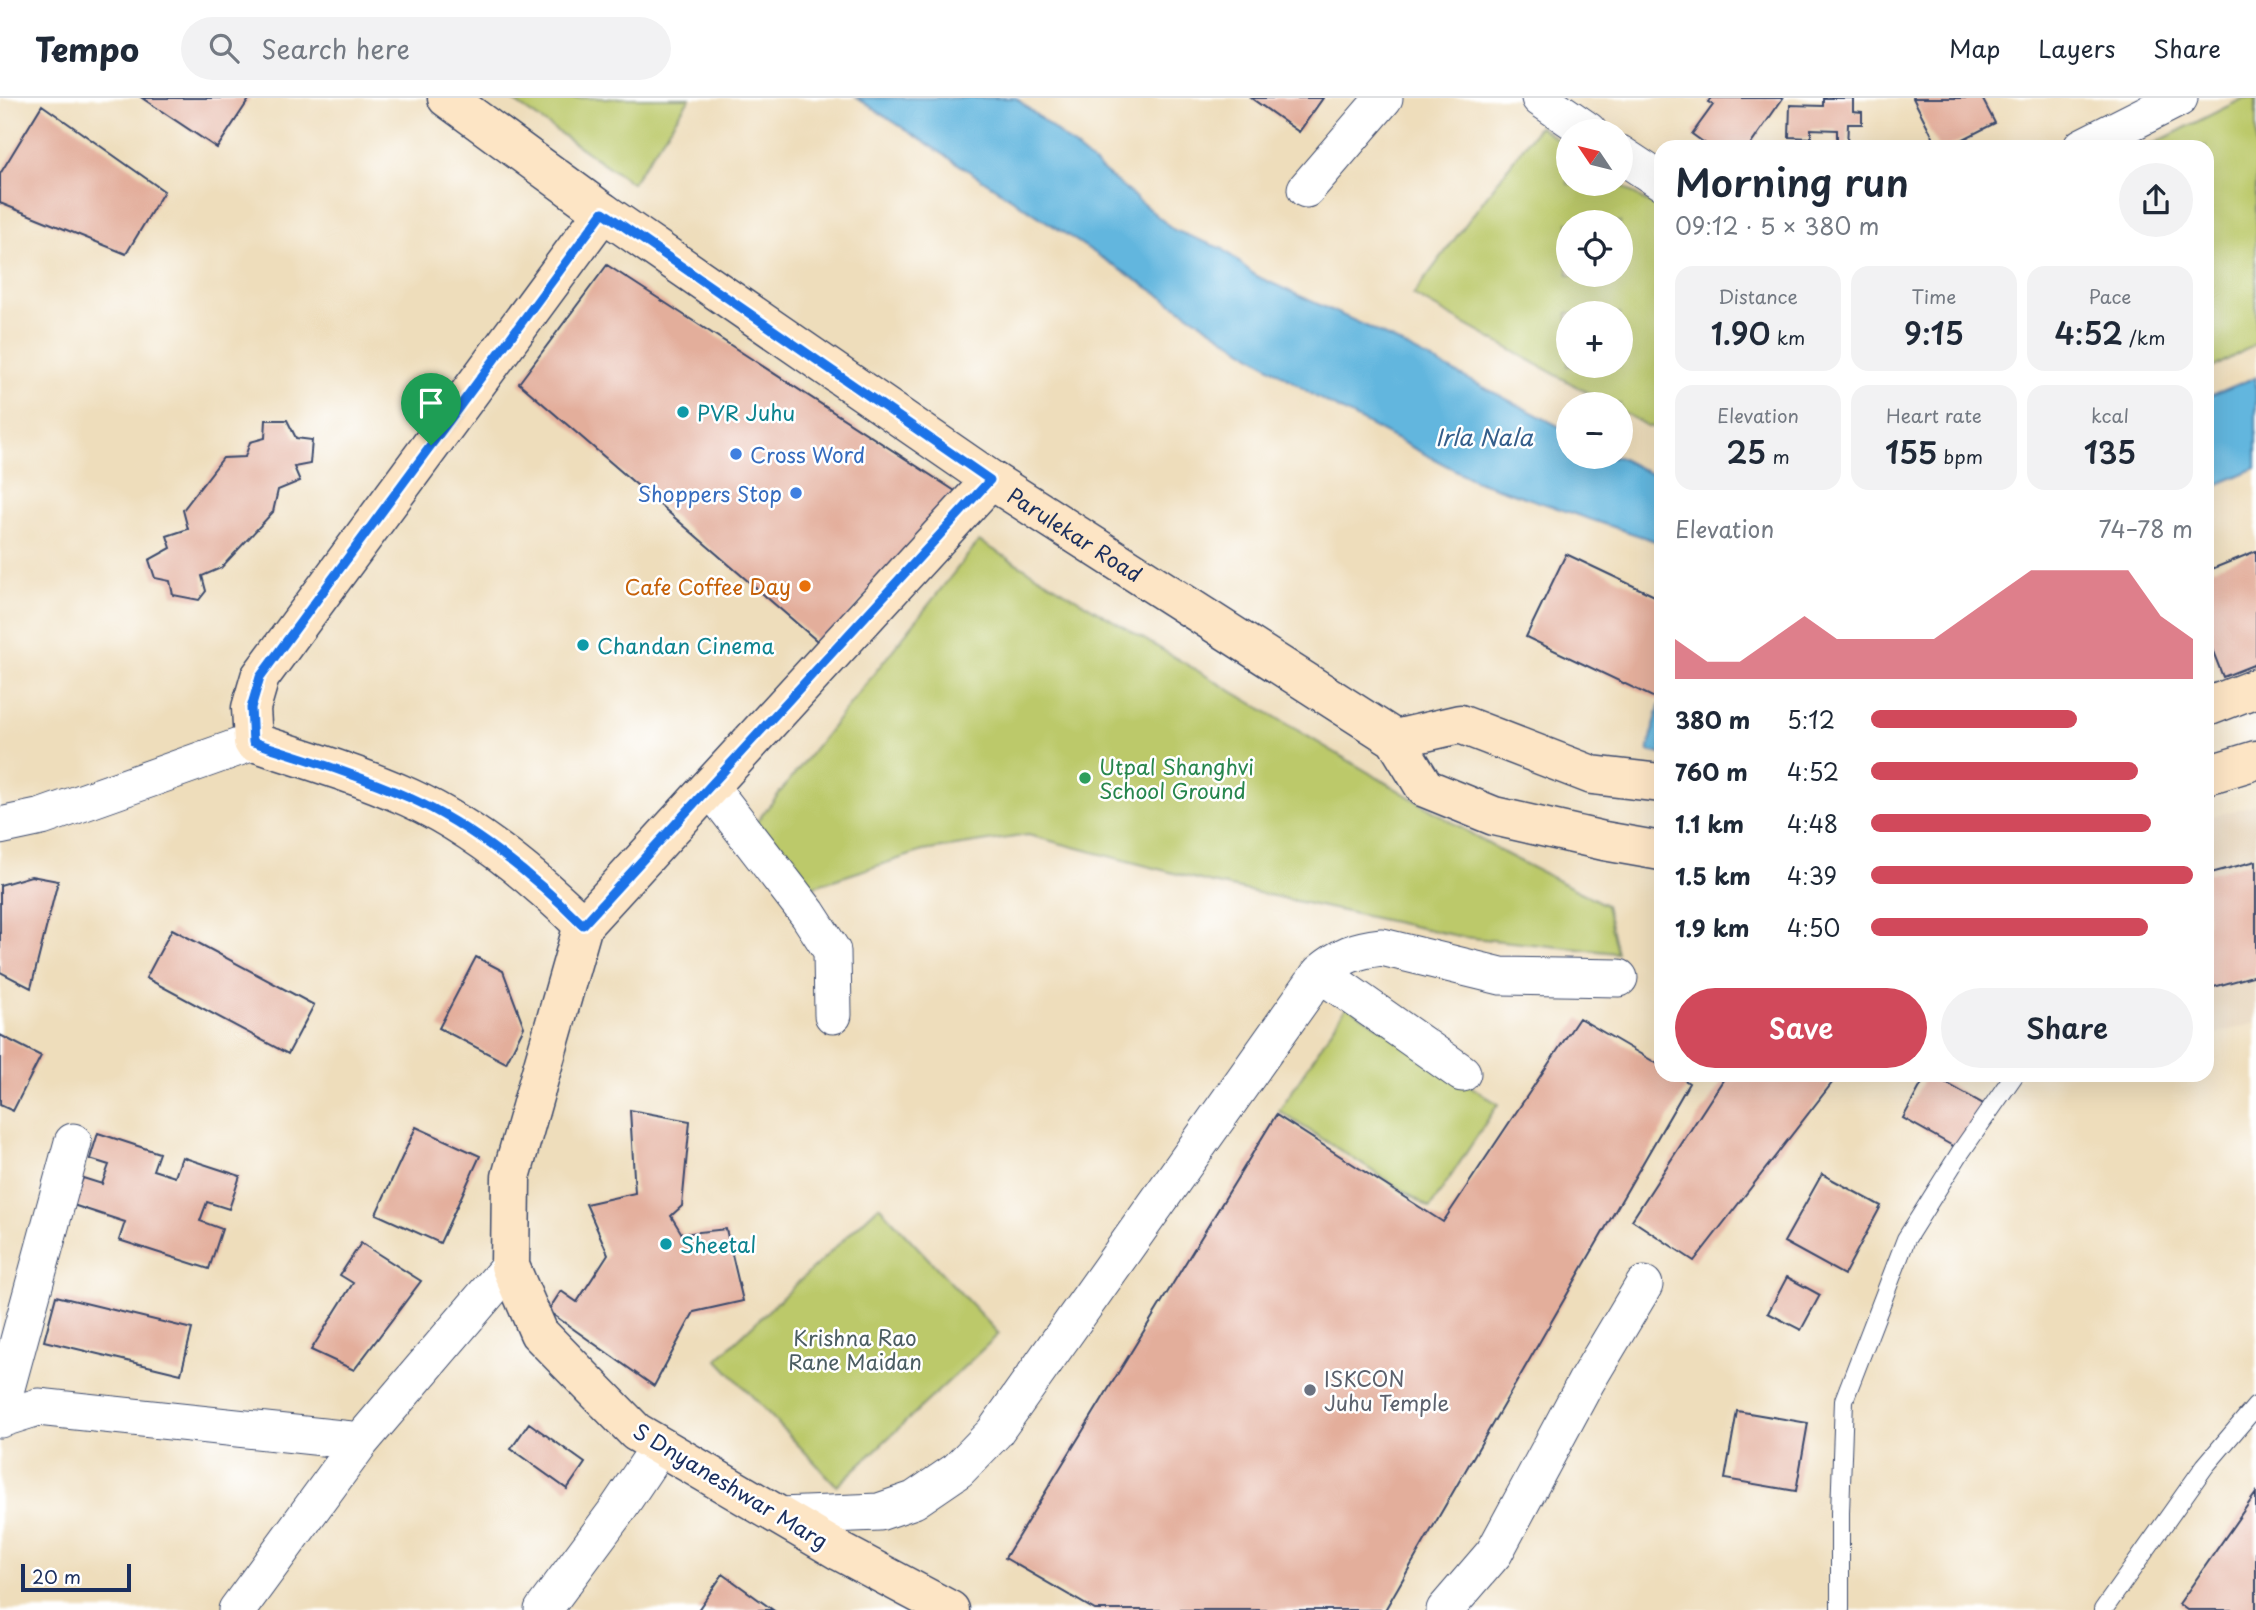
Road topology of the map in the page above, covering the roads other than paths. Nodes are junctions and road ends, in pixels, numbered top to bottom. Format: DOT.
graph roads {
  1 [pos="447,98"];
  2 [pos="1384,98"];
  3 [pos="1539,98"];
  4 [pos="2179,98"];
  5 [pos="1570,119"];
  6 [pos="2096,140"];
  7 [pos="1633,163"];
  8 [pos="1654,176"];
  9 [pos="1306,189"];
  10 [pos="603,212"];
  11 [pos="990,480"];
  12 [pos="2256,688"];
  13 [pos="2214,704"];
  14 [pos="1460,724"];
  15 [pos="1395,739"];
  16 [pos="253,742"];
  17 [pos="2256,760"];
  18 [pos="2214,773"];
  19 [pos="1654,782"];
  20 [pos="710,787"];
  21 [pos="1425,788"];
  22 [pos="0,826"];
  23 [pos="1654,850"];
  24 [pos="583,925"];
  25 [pos="1320,973"];
  26 [pos="1619,978"];
  27 [pos="833,1015"];
  28 [pos="1462,1073"];
  29 [pos="2009,1082"];
  30 [pos="73,1142"];
  31 [pos="510,1266"];
  32 [pos="1644,1285"];
  33 [pos="2256,1406"];
  34 [pos="0,1410"];
  35 [pos="0,1419"];
  36 [pos="360,1441"];
  37 [pos="660,1446"];
  38 [pos="780,1516"];
  39 [pos="237,1610"];
  40 [pos="543,1610"];
  41 [pos="950,1610"];
  42 [pos="1445,1610"];
  43 [pos="1840,1610"];
  44 [pos="2103,1610"];
  1 -- 10 [label="street, Parulekar Road"];
  2 -- 9 [label="street"];
  3 -- 5 [label="street"];
  4 -- 6 [label="street"];
  7 -- 8 [label="street"];
  10 -- 11 [label="street, Parulekar Road"];
  10 -- 16 [label="street"];
  11 -- 15 [label="street, Parulekar Road"];
  11 -- 20 [label="street, S Dnyaneshwar Marg"];
  12 -- 13 [label="street"];
  14 -- 15 [label="street"];
  14 -- 19 [label="street"];
  14 -- 21 [label="street"];
  15 -- 21 [label="street, Parulekar Road"];
  16 -- 22 [label="street"];
  16 -- 24 [label="street"];
  17 -- 18 [label="street"];
  20 -- 24 [label="street, S Dnyaneshwar Marg"];
  20 -- 27 [label="street"];
  21 -- 23 [label="street"];
  24 -- 31 [label="street, S Dnyaneshwar Marg"];
  25 -- 26 [label="street"];
  25 -- 28 [label="street"];
  25 -- 38 [label="street"];
  29 -- 43 [label="lane"];
  30 -- 34 [label="street"];
  31 -- 36 [label="street"];
  31 -- 37 [label="street, S Dnyaneshwar Marg"];
  32 -- 42 [label="street"];
  33 -- 44 [label="lane"];
  35 -- 36 [label="street"];
  36 -- 39 [label="street"];
  37 -- 38 [label="street, S Dnyaneshwar Marg"];
  37 -- 40 [label="street"];
  38 -- 41 [label="street, S Dnyaneshwar Marg"];
}
